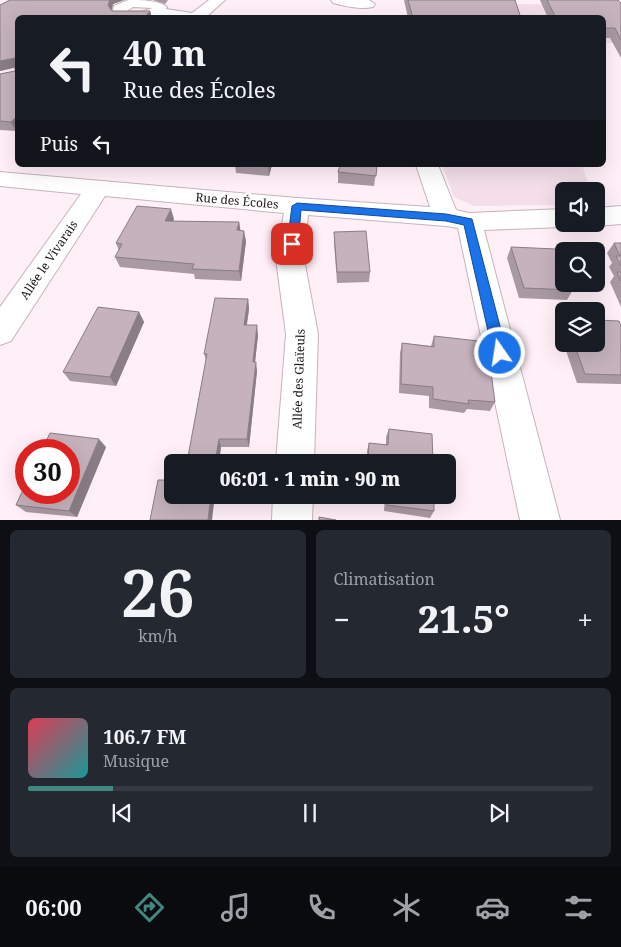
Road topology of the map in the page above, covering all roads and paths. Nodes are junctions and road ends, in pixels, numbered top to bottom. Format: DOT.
graph roads {
  1 [pos="218,0"];
  2 [pos="338,0"];
  3 [pos="369,7"];
  4 [pos="157,12"];
  5 [pos="121,15"];
  6 [pos="148,15"];
  7 [pos="176,15"];
  8 [pos="199,15"];
  9 [pos="428,167"];
  10 [pos="0,179"];
  11 [pos="98,188"];
  12 [pos="297,206"];
  13 [pos="605,216"];
  14 [pos="621,216"];
  15 [pos="555,218"];
  16 [pos="457,220"];
  17 [pos="0,332"];
  18 [pos="295,454"];
  19 [pos="293,504"];
  20 [pos="292,520"];
  21 [pos="540,520"];
  1 -- 8 [label="street"];
  2 -- 3 [label="street"];
  4 -- 5 [label="street"];
  4 -- 6 [label="street"];
  4 -- 7 [label="street"];
  9 -- 16 [label="street"];
  10 -- 11 [label="street, Rue des Écoles"];
  11 -- 12 [label="street, Rue des Écoles"];
  11 -- 17 [label="street, Allée le Vivarais"];
  12 -- 16 [label="street, Rue des Écoles"];
  12 -- 18 [label="street, Allée des Glaïeuls"];
  13 -- 14 [label="street"];
  15 -- 16 [label="street, Rue des Écoles"];
  16 -- 21 [label="street"];
  19 -- 20 [label="street"];
}
